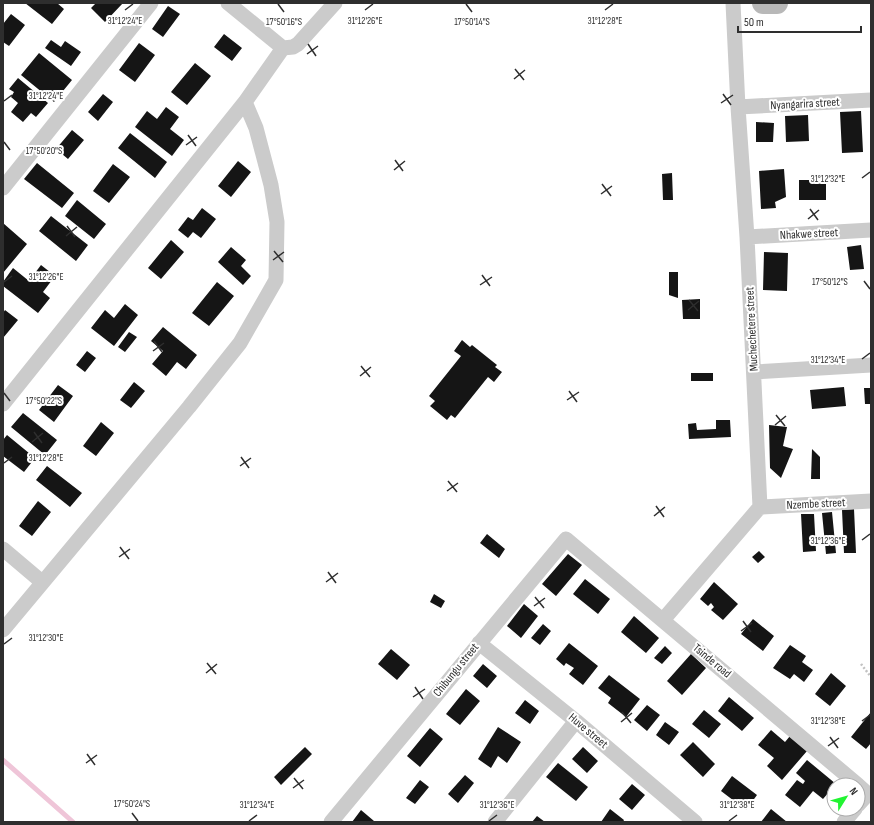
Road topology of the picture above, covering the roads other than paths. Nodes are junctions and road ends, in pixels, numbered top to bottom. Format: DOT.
graph roads {
  1 [pos="151,3"];
  2 [pos="228,3"];
  3 [pos="335,3"];
  4 [pos="733,3"];
  5 [pos="763,3"];
  6 [pos="777,3"];
  7 [pos="283,48"];
  8 [pos="871,100"];
  9 [pos="245,102"];
  10 [pos="738,107"];
  11 [pos="3,188"];
  12 [pos="871,230"];
  13 [pos="747,237"];
  14 [pos="871,365"];
  15 [pos="754,372"];
  16 [pos="3,404"];
  17 [pos="871,501"];
  18 [pos="760,507"];
  19 [pos="566,538"];
  20 [pos="3,549"];
  21 [pos="42,582"];
  22 [pos="663,620"];
  23 [pos="3,630"];
  24 [pos="479,642"];
  25 [pos="576,721"];
  26 [pos="843,777"];
  27 [pos="677,817"];
  28 [pos="331,822"];
  29 [pos="496,822"];
  30 [pos="695,822"];
  1 -- 11 [label="street"];
  2 -- 7 [label="street"];
  3 -- 7 [label="street"];
  4 -- 10 [label="street, Muchechetere street"];
  5 -- 6 [label="street"];
  7 -- 9 [label="street"];
  8 -- 10 [label="street, Nyangarira street"];
  9 -- 16 [label="street"];
  9 -- 21 [label="street"];
  10 -- 13 [label="street, Muchechetere street"];
  12 -- 13 [label="street, Nhakwe street"];
  13 -- 15 [label="street, Muchechetere street"];
  14 -- 15 [label="street"];
  15 -- 18 [label="street, Muchechetere street"];
  17 -- 18 [label="street, Nzembe street"];
  18 -- 22 [label="street"];
  19 -- 22 [label="street, Tsinde road"];
  19 -- 24 [label="street, Chibungu street"];
  20 -- 21 [label="street"];
  21 -- 23 [label="street"];
  22 -- 26 [label="street, Tsinde road"];
  24 -- 25 [label="street, Huve street"];
  24 -- 28 [label="street, Chibungu street"];
  25 -- 27 [label="street, Huve street"];
  25 -- 29 [label="street"];
  27 -- 30 [label="street, Huve street"];
}
